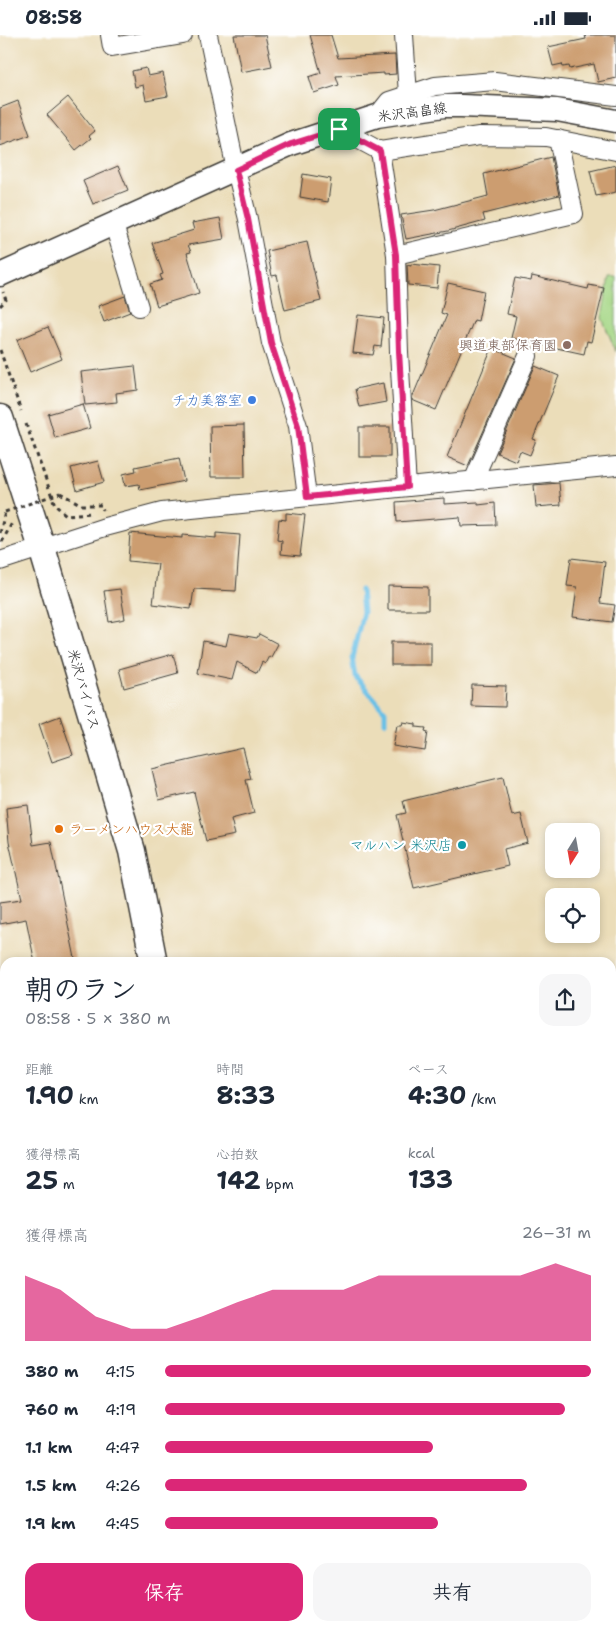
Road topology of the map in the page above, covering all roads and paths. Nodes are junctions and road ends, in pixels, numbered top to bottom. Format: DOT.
graph roads {
  1 [pos="110,35"];
  2 [pos="182,35"];
  3 [pos="208,35"];
  4 [pos="404,35"];
  5 [pos="408,95"];
  6 [pos="616,96"];
  7 [pos="377,116"];
  8 [pos="616,121"];
  9 [pos="339,129"];
  10 [pos="558,139"];
  11 [pos="380,151"];
  12 [pos="616,151"];
  13 [pos="236,170"];
  14 [pos="114,225"];
  15 [pos="396,255"];
  16 [pos="0,275"];
  17 [pos="6,300"];
  18 [pos="0,306"];
  19 [pos="139,307"];
  20 [pos="0,350"];
  21 [pos="528,356"];
  22 [pos="11,416"];
  23 [pos="26,423"];
  24 [pos="616,466"];
  25 [pos="473,481"];
  26 [pos="407,487"];
  27 [pos="307,497"];
  28 [pos="7,507"];
  29 [pos="0,533"];
  30 [pos="0,543"];
  31 [pos="42,548"];
  32 [pos="0,561"];
  33 [pos="153,957"];
  1 -- 2 [label="street"];
  3 -- 13 [label="street"];
  4 -- 5 [label="street"];
  5 -- 6 [label="street"];
  5 -- 7 [label="street"];
  7 -- 8 [label="main road, 米沢高畠線"];
  7 -- 9 [label="main road, 米沢高畠線"];
  9 -- 11 [label="street"];
  9 -- 13 [label="main road, 米沢高畠線"];
  10 -- 11 [label="street"];
  10 -- 12 [label="street"];
  10 -- 15 [label="street"];
  11 -- 15 [label="street"];
  13 -- 14 [label="main road, 米沢高畠線"];
  13 -- 27 [label="street"];
  14 -- 16 [label="main road, 米沢高畠線"];
  14 -- 19 [label="street"];
  15 -- 26 [label="street"];
  17 -- 18 [label="path"];
  20 -- 22 [label="path"];
  21 -- 25 [label="street"];
  22 -- 31 [label="highway, 米沢バイパス"];
  23 -- 29 [label="path, bridge"];
  24 -- 25 [label="street"];
  25 -- 26 [label="street"];
  26 -- 27 [label="street"];
  27 -- 31 [label="street"];
  28 -- 30 [label="path"];
  31 -- 32 [label="street"];
  31 -- 33 [label="highway, 米沢バイパス"];
}
